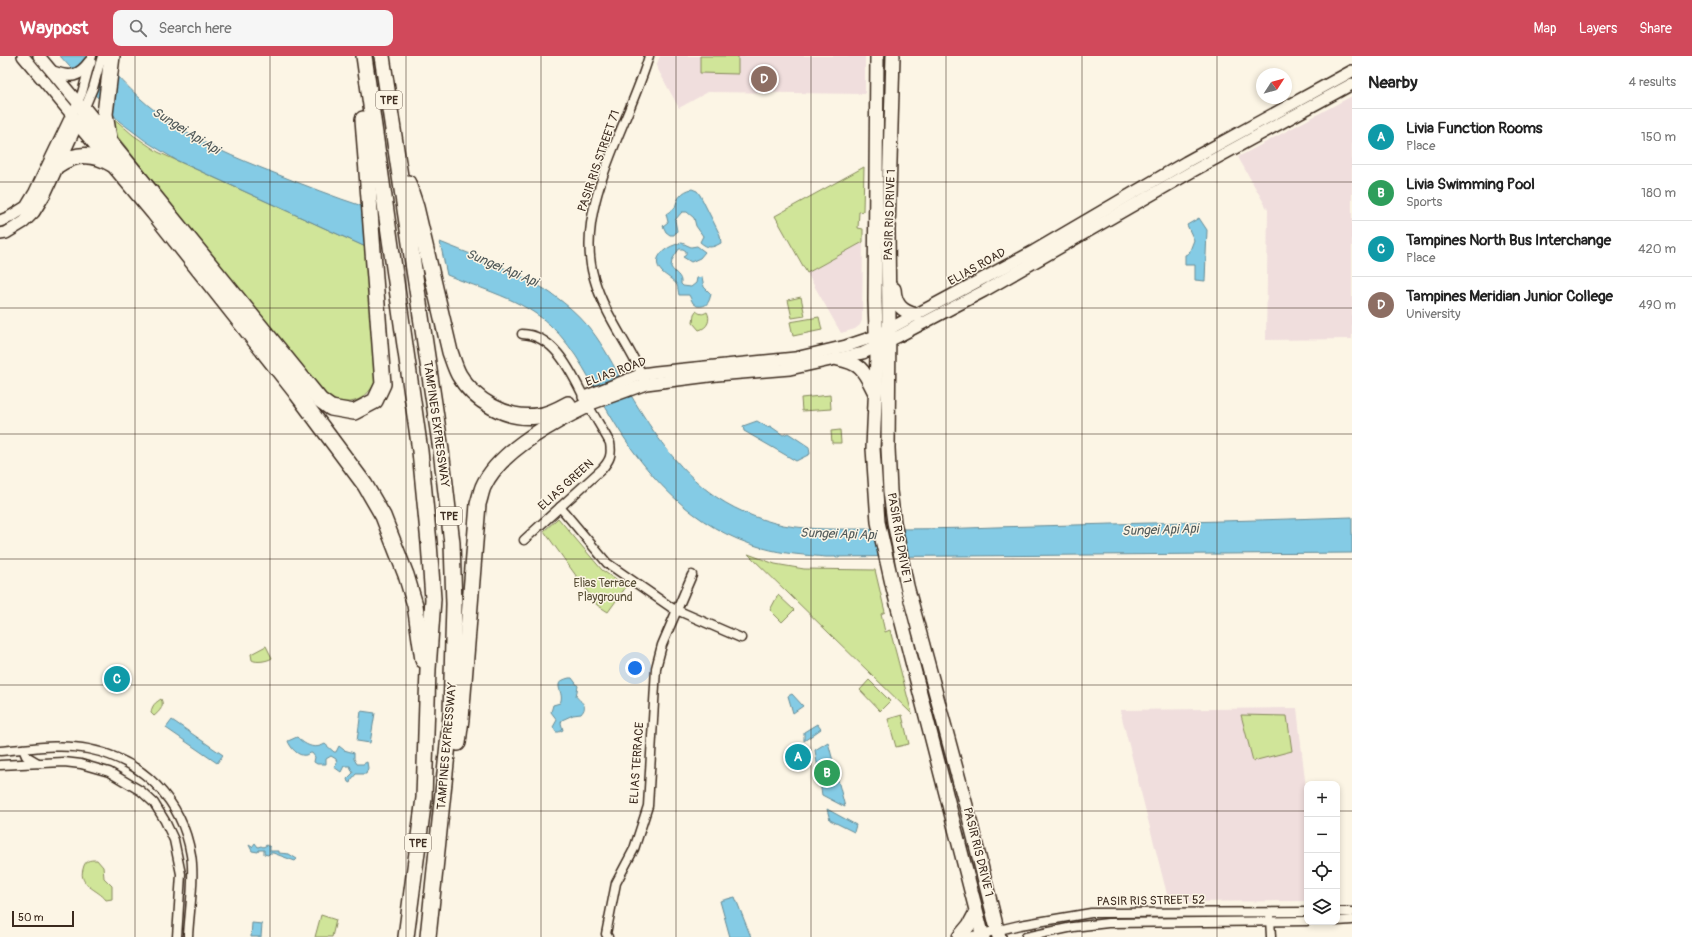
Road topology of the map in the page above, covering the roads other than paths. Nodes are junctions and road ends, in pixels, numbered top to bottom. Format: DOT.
graph roads {
  1 [pos="23,56"];
  2 [pos="40,56"];
  3 [pos="359,56"];
  4 [pos="364,56"];
  5 [pos="382,56"];
  6 [pos="649,56"];
  7 [pos="877,56"];
  8 [pos="893,56"];
  9 [pos="109,58"];
  10 [pos="91,59"];
  11 [pos="1352,71"];
  12 [pos="53,72"];
  13 [pos="1352,84"];
  14 [pos="80,109"];
  15 [pos="110,142"];
  16 [pos="395,145"];
  17 [pos="58,165"];
  18 [pos="114,166"];
  19 [pos="0,221"];
  20 [pos="0,234"];
  21 [pos="888,258"];
  22 [pos="916,315"];
  23 [pos="522,334"];
  24 [pos="889,336"];
  25 [pos="876,341"];
  26 [pos="838,359"];
  27 [pos="639,381"];
  28 [pos="875,393"];
  29 [pos="592,398"];
  30 [pos="560,507"];
  31 [pos="524,540"];
  32 [pos="692,575"];
  33 [pos="676,610"];
  34 [pos="742,638"];
  35 [pos="428,669"];
  36 [pos="24,749"];
  37 [pos="0,751"];
  38 [pos="39,764"];
  39 [pos="0,765"];
  40 [pos="434,890"];
  41 [pos="976,912"];
  42 [pos="1270,912"];
  43 [pos="1304,912"];
  44 [pos="1340,912"];
  45 [pos="1352,912"];
  46 [pos="1352,920"];
  47 [pos="1304,921"];
  48 [pos="1340,921"];
  49 [pos="1270,922"];
  50 [pos="998,934"];
  51 [pos="978,936"];
  52 [pos="177,937"];
  53 [pos="188,937"];
  54 [pos="406,937"];
  55 [pos="428,937"];
  56 [pos="608,937"];
  57 [pos="959,937"];
  58 [pos="1026,937"];
  59 [pos="1271,937"];
  1 -- 14 [label="main road"];
  2 -- 12 [label="main road"];
  3 -- 15 [label="highway"];
  4 -- 35 [label="highway, TAMPINES EXPRESSWAY / TPE"];
  5 -- 16 [label="highway, TAMPINES EXPRESSWAY / TPE"];
  6 -- 27 [label="street, PASIR RIS STREET 71"];
  7 -- 25 [label="main road, PASIR RIS DRIVE 1"];
  8 -- 21 [label="main road, PASIR RIS DRIVE 1"];
  9 -- 14 [label="street"];
  9 -- 15 [label="highway"];
  10 -- 12 [label="main road"];
  10 -- 14 [label="street"];
  11 -- 22 [label="main road, ELIAS ROAD"];
  12 -- 14 [label="main road"];
  13 -- 24 [label="main road, ELIAS ROAD"];
  14 -- 15 [label="highway"];
  14 -- 17 [label="main road"];
  14 -- 18 [label="highway"];
  14 -- 19 [label="main road"];
  16 -- 29 [label="highway"];
  16 -- 40 [label="highway, TAMPINES EXPRESSWAY / TPE"];
  17 -- 18 [label="highway"];
  17 -- 20 [label="main road"];
  18 -- 35 [label="highway"];
  21 -- 22 [label="main road"];
  21 -- 24 [label="main road, PASIR RIS DRIVE 1"];
  22 -- 24 [label="main road, ELIAS ROAD"];
  23 -- 29 [label="street, ELIAS GREEN"];
  24 -- 25 [label="main road, ELIAS ROAD"];
  24 -- 50 [label="main road, PASIR RIS DRIVE 1"];
  25 -- 26 [label="main road, ELIAS ROAD"];
  25 -- 27 [label="main road, ELIAS ROAD"];
  25 -- 28 [label="main road, PASIR RIS DRIVE 1"];
  26 -- 27 [label="main road, ELIAS ROAD"];
  26 -- 28 [label="main road"];
  27 -- 29 [label="main road, ELIAS ROAD"];
  28 -- 41 [label="main road, PASIR RIS DRIVE 1"];
  29 -- 30 [label="street, ELIAS GREEN"];
  29 -- 40 [label="highway"];
  30 -- 31 [label="street, ELIAS GREEN"];
  30 -- 33 [label="street"];
  32 -- 33 [label="street, ELIAS TERRACE"];
  33 -- 34 [label="street"];
  33 -- 56 [label="street, ELIAS TERRACE"];
  35 -- 54 [label="highway, TAMPINES EXPRESSWAY / TPE"];
  36 -- 37 [label="street"];
  36 -- 38 [label="street"];
  36 -- 53 [label="street"];
  38 -- 39 [label="street"];
  38 -- 52 [label="street"];
  40 -- 55 [label="highway, TAMPINES EXPRESSWAY / TPE"];
  41 -- 51 [label="main road, PASIR RIS DRIVE 1"];
  41 -- 57 [label="main road"];
  42 -- 43 [label="street, PASIR RIS STREET 52"];
  42 -- 49 [label="street"];
  42 -- 50 [label="street, PASIR RIS STREET 52"];
  44 -- 45 [label="street"];
  46 -- 48 [label="street"];
  47 -- 49 [label="street, PASIR RIS STREET 52"];
  49 -- 58 [label="street, PASIR RIS STREET 52"];
  49 -- 59 [label="street"];
  50 -- 51 [label="street, PASIR RIS STREET 52"];
}
